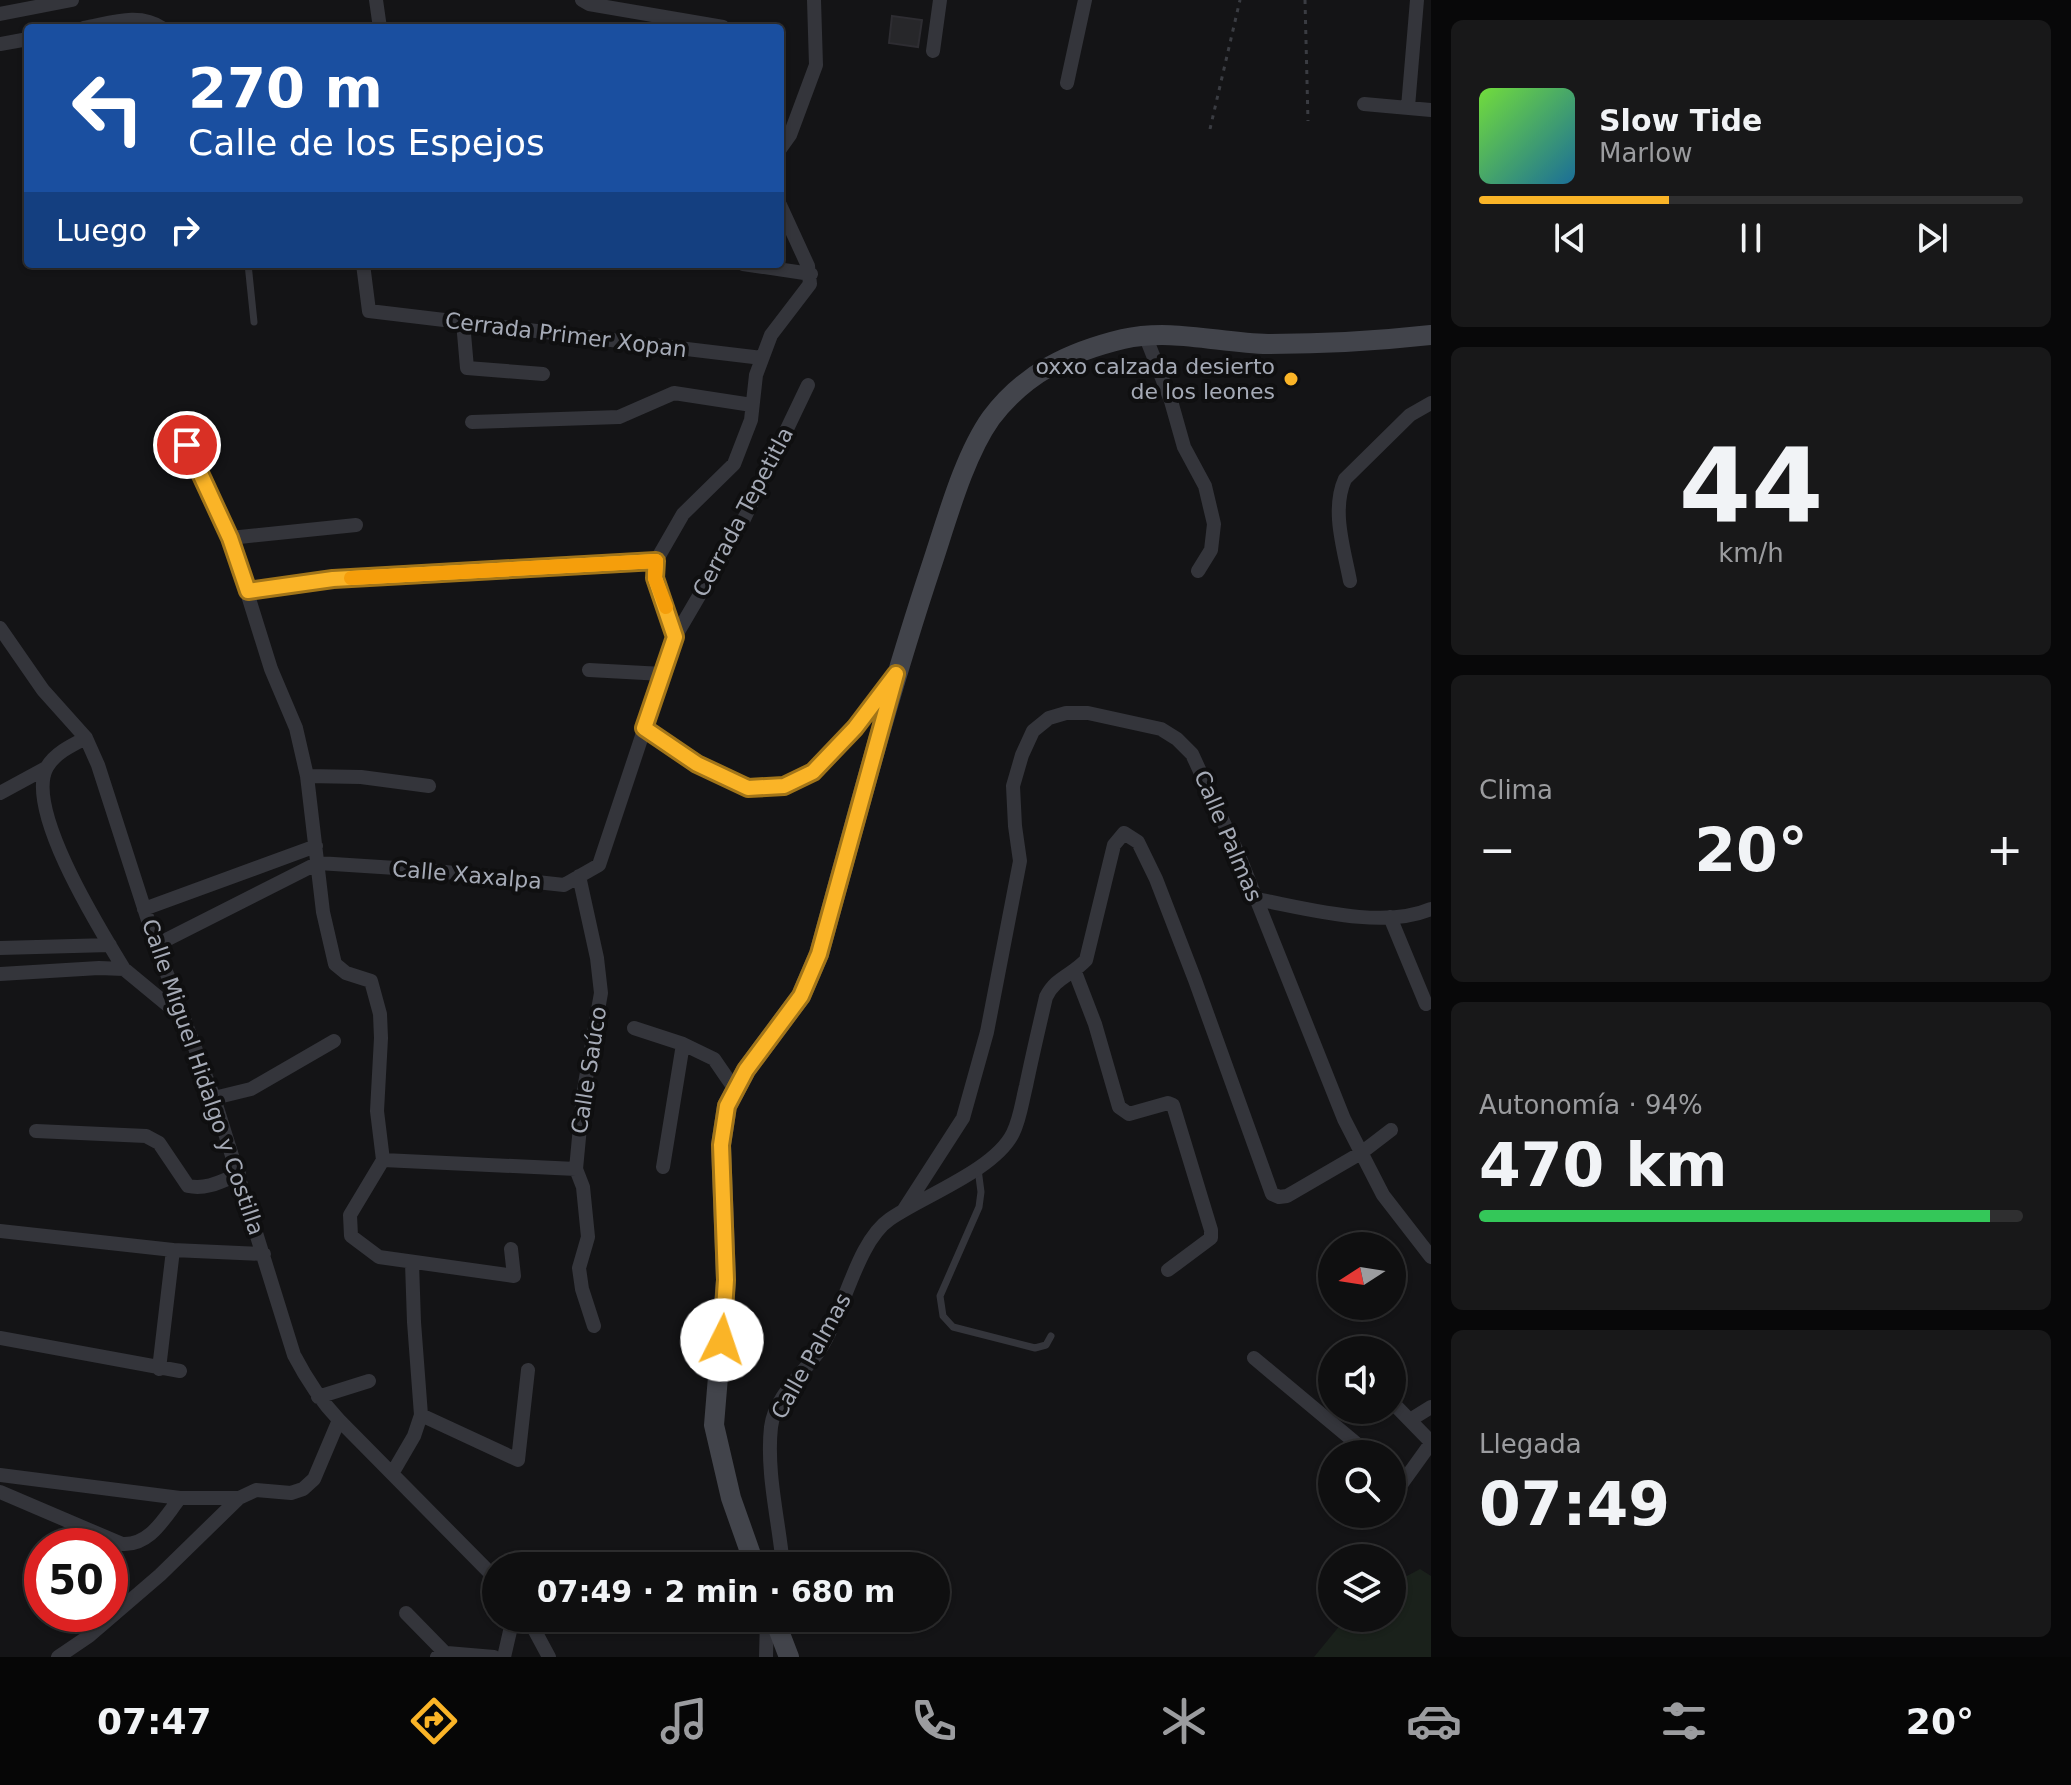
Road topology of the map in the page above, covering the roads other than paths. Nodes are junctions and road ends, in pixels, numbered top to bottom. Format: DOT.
graph roads {
  1 [pos="72,0"];
  2 [pos="376,0"];
  3 [pos="582,0"];
  4 [pos="814,0"];
  5 [pos="940,0"];
  6 [pos="1085,0"];
  7 [pos="1417,0"];
  8 [pos="0,14"];
  9 [pos="104,24"];
  10 [pos="155,24"];
  11 [pos="379,24"];
  12 [pos="705,24"];
  13 [pos="24,40"];
  14 [pos="0,44"];
  15 [pos="933,51"];
  16 [pos="1067,83"];
  17 [pos="1364,104"];
  18 [pos="1408,107"];
  19 [pos="1431,110"];
  20 [pos="784,143"];
  21 [pos="784,214"];
  22 [pos="248,268"];
  23 [pos="364,268"];
  24 [pos="770,268"];
  25 [pos="811,274"];
  26 [pos="254,322"];
  27 [pos="463,322"];
  28 [pos="1145,335"];
  29 [pos="1431,335"];
  30 [pos="762,358"];
  31 [pos="543,374"];
  32 [pos="808,385"];
  33 [pos="1431,403"];
  34 [pos="752,405"];
  35 [pos="176,422"];
  36 [pos="472,422"];
  37 [pos="356,525"];
  38 [pos="230,538"];
  39 [pos="656,561"];
  40 [pos="1198,571"];
  41 [pos="1350,581"];
  42 [pos="248,591"];
  43 [pos="0,628"];
  44 [pos="675,637"];
  45 [pos="589,670"];
  46 [pos="663,674"];
  47 [pos="896,674"];
  48 [pos="644,728"];
  49 [pos="86,738"];
  50 [pos="46,768"];
  51 [pos="307,776"];
  52 [pos="429,786"];
  53 [pos="0,793"];
  54 [pos="316,846"];
  55 [pos="318,863"];
  56 [pos="579,876"];
  57 [pos="1256,899"];
  58 [pos="144,909"];
  59 [pos="1431,909"];
  60 [pos="1390,917"];
  61 [pos="110,945"];
  62 [pos="156,945"];
  63 [pos="0,948"];
  64 [pos="124,969"];
  65 [pos="1075,972"];
  66 [pos="0,974"];
  67 [pos="1426,1004"];
  68 [pos="184,1019"];
  69 [pos="634,1028"];
  70 [pos="334,1041"];
  71 [pos="683,1044"];
  72 [pos="736,1091"];
  73 [pos="214,1098"];
  74 [pos="1391,1130"];
  75 [pos="36,1131"];
  76 [pos="1361,1153"];
  77 [pos="383,1160"];
  78 [pos="663,1167"];
  79 [pos="978,1167"];
  80 [pos="576,1169"];
  81 [pos="239,1174"];
  82 [pos="901,1213"];
  83 [pos="0,1231"];
  84 [pos="511,1249"];
  85 [pos="173,1250"];
  86 [pos="264,1254"];
  87 [pos="1431,1257"];
  88 [pos="412,1263"];
  89 [pos="1168,1270"];
  90 [pos="594,1326"];
  91 [pos="1051,1336"];
  92 [pos="0,1338"];
  93 [pos="1254,1358"];
  94 [pos="159,1369"];
  95 [pos="528,1370"];
  96 [pos="180,1371"];
  97 [pos="369,1381"];
  98 [pos="318,1397"];
  99 [pos="1431,1407"];
  100 [pos="421,1415"];
  101 [pos="1406,1416"];
  102 [pos="339,1420"];
  103 [pos="1410,1420"];
  104 [pos="1352,1440"];
  105 [pos="1431,1443"];
  106 [pos="393,1472"];
  107 [pos="0,1475"];
  108 [pos="1406,1478"];
  109 [pos="0,1492"];
  110 [pos="180,1498"];
  111 [pos="239,1498"];
  112 [pos="750,1552"];
  113 [pos="781,1552"];
  114 [pos="482,1564"];
  115 [pos="406,1613"];
  116 [pos="510,1632"];
  117 [pos="536,1632"];
  118 [pos="767,1632"];
  119 [pos="444,1656"];
  120 [pos="58,1657"];
  121 [pos="494,1657"];
  122 [pos="504,1657"];
  123 [pos="549,1657"];
  124 [pos="766,1657"];
  1 -- 8 [label="street"];
  2 -- 11 [label="street"];
  3 -- 12 [label="street"];
  4 -- 20 [label="street"];
  5 -- 15 [label="street"];
  6 -- 16 [label="street"];
  7 -- 18 [label="street"];
  9 -- 10 [label="street"];
  13 -- 14 [label="street"];
  17 -- 18 [label="street"];
  18 -- 19 [label="street"];
  21 -- 25 [label="street"];
  22 -- 26 [label="lane"];
  23 -- 27 [label="street, Cerrada Primer Xopan"];
  24 -- 25 [label="street"];
  25 -- 30 [label="street"];
  27 -- 30 [label="street, Cerrada Primer Xopan"];
  27 -- 31 [label="street"];
  28 -- 29 [label="main road"];
  28 -- 40 [label="street"];
  28 -- 47 [label="main road"];
  30 -- 34 [label="street"];
  32 -- 44 [label="street, Cerrada Tepetitla"];
  33 -- 41 [label="street"];
  34 -- 36 [label="street"];
  34 -- 39 [label="street"];
  35 -- 38 [label="street"];
  37 -- 38 [label="street"];
  38 -- 42 [label="street"];
  39 -- 42 [label="street"];
  39 -- 44 [label="street"];
  42 -- 51 [label="street"];
  43 -- 49 [label="street, Calle Miguel Hidalgo y Costilla"];
  44 -- 46 [label="street"];
  45 -- 46 [label="street"];
  46 -- 48 [label="street"];
  47 -- 48 [label="street"];
  47 -- 72 [label="main road"];
  48 -- 56 [label="street"];
  49 -- 50 [label="street"];
  49 -- 58 [label="street, Calle Miguel Hidalgo y Costilla"];
  50 -- 53 [label="street"];
  50 -- 61 [label="street"];
  51 -- 52 [label="street"];
  51 -- 54 [label="street"];
  54 -- 55 [label="street"];
  54 -- 58 [label="street"];
  55 -- 56 [label="street, Calle Xaxalpa"];
  55 -- 62 [label="street"];
  55 -- 77 [label="street"];
  56 -- 80 [label="street, Calle Saúco"];
  57 -- 60 [label="street"];
  57 -- 76 [label="street, Calle Palmas"];
  57 -- 82 [label="street, Calle Palmas"];
  58 -- 62 [label="street, Calle Miguel Hidalgo y Costilla"];
  59 -- 60 [label="street"];
  60 -- 67 [label="street"];
  61 -- 63 [label="street"];
  61 -- 64 [label="street"];
  62 -- 68 [label="street, Calle Miguel Hidalgo y Costilla"];
  64 -- 66 [label="street"];
  64 -- 68 [label="street"];
  65 -- 76 [label="street, Calle Palmas"];
  65 -- 79 [label="street, Calle Palmas"];
  65 -- 89 [label="street"];
  68 -- 73 [label="street, Calle Miguel Hidalgo y Costilla"];
  69 -- 71 [label="street"];
  70 -- 73 [label="street"];
  71 -- 72 [label="street"];
  71 -- 78 [label="street"];
  72 -- 112 [label="main road"];
  73 -- 81 [label="street, Calle Miguel Hidalgo y Costilla"];
  74 -- 76 [label="street, Calle Palmas"];
  75 -- 81 [label="street"];
  76 -- 87 [label="street"];
  77 -- 80 [label="street"];
  77 -- 88 [label="street"];
  79 -- 82 [label="street, Calle Palmas"];
  79 -- 91 [label="lane"];
  80 -- 90 [label="street, Calle Saúco"];
  81 -- 86 [label="street, Calle Miguel Hidalgo y Costilla"];
  82 -- 113 [label="street, Calle Palmas"];
  83 -- 85 [label="street"];
  84 -- 88 [label="street"];
  85 -- 86 [label="street"];
  85 -- 94 [label="street"];
  86 -- 98 [label="street, Calle Miguel Hidalgo y Costilla"];
  88 -- 100 [label="street"];
  92 -- 94 [label="street"];
  93 -- 104 [label="street"];
  94 -- 96 [label="street"];
  95 -- 100 [label="street"];
  97 -- 98 [label="street"];
  98 -- 102 [label="street, Calle Miguel Hidalgo y Costilla"];
  99 -- 103 [label="street"];
  100 -- 106 [label="street"];
  101 -- 103 [label="street"];
  102 -- 106 [label="street, Calle Miguel Hidalgo y Costilla"];
  102 -- 111 [label="street"];
  103 -- 105 [label="street"];
  105 -- 108 [label="street"];
  106 -- 114 [label="street, Calle Miguel Hidalgo y Costilla"];
  107 -- 110 [label="street"];
  109 -- 110 [label="street"];
  110 -- 111 [label="street"];
  111 -- 120 [label="street"];
  115 -- 119 [label="street"];
  116 -- 122 [label="street"];
  117 -- 123 [label="street"];
  118 -- 124 [label="street"];
  119 -- 121 [label="street"];
}
